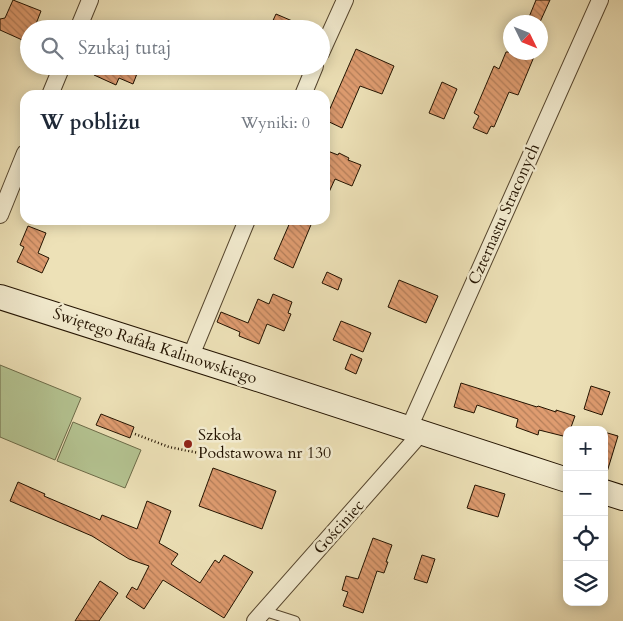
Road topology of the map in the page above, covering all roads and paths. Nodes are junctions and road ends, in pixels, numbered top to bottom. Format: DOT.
graph roads {
  1 [pos="90,0"];
  2 [pos="345,0"];
  3 [pos="600,0"];
  4 [pos="82,20"];
  5 [pos="330,33"];
  6 [pos="58,75"];
  7 [pos="311,75"];
  8 [pos="52,90"];
  9 [pos="305,90"];
  10 [pos="20,165"];
  11 [pos="0,215"];
  12 [pos="246,225"];
  13 [pos="0,297"];
  14 [pos="190,358"];
  15 [pos="416,430"];
  16 [pos="135,434"];
  17 [pos="214,456"];
  18 [pos="563,479"];
  19 [pos="608,493"];
  20 [pos="623,498"];
  21 [pos="260,616"];
  22 [pos="295,621"];
  1 -- 4 [label="street"];
  2 -- 5 [label="street"];
  3 -- 15 [label="street, Czternastu Straconych"];
  6 -- 8 [label="street"];
  7 -- 9 [label="street"];
  10 -- 11 [label="street"];
  12 -- 14 [label="street"];
  13 -- 14 [label="street, Świętego Rafała Kalinowskiego"];
  14 -- 15 [label="street, Świętego Rafała Kalinowskiego"];
  15 -- 18 [label="street, Świętego Rafała Kalinowskiego"];
  15 -- 21 [label="street, Gościniec"];
  16 -- 17 [label="path"];
  19 -- 20 [label="street"];
  21 -- 22 [label="lane"];
}
